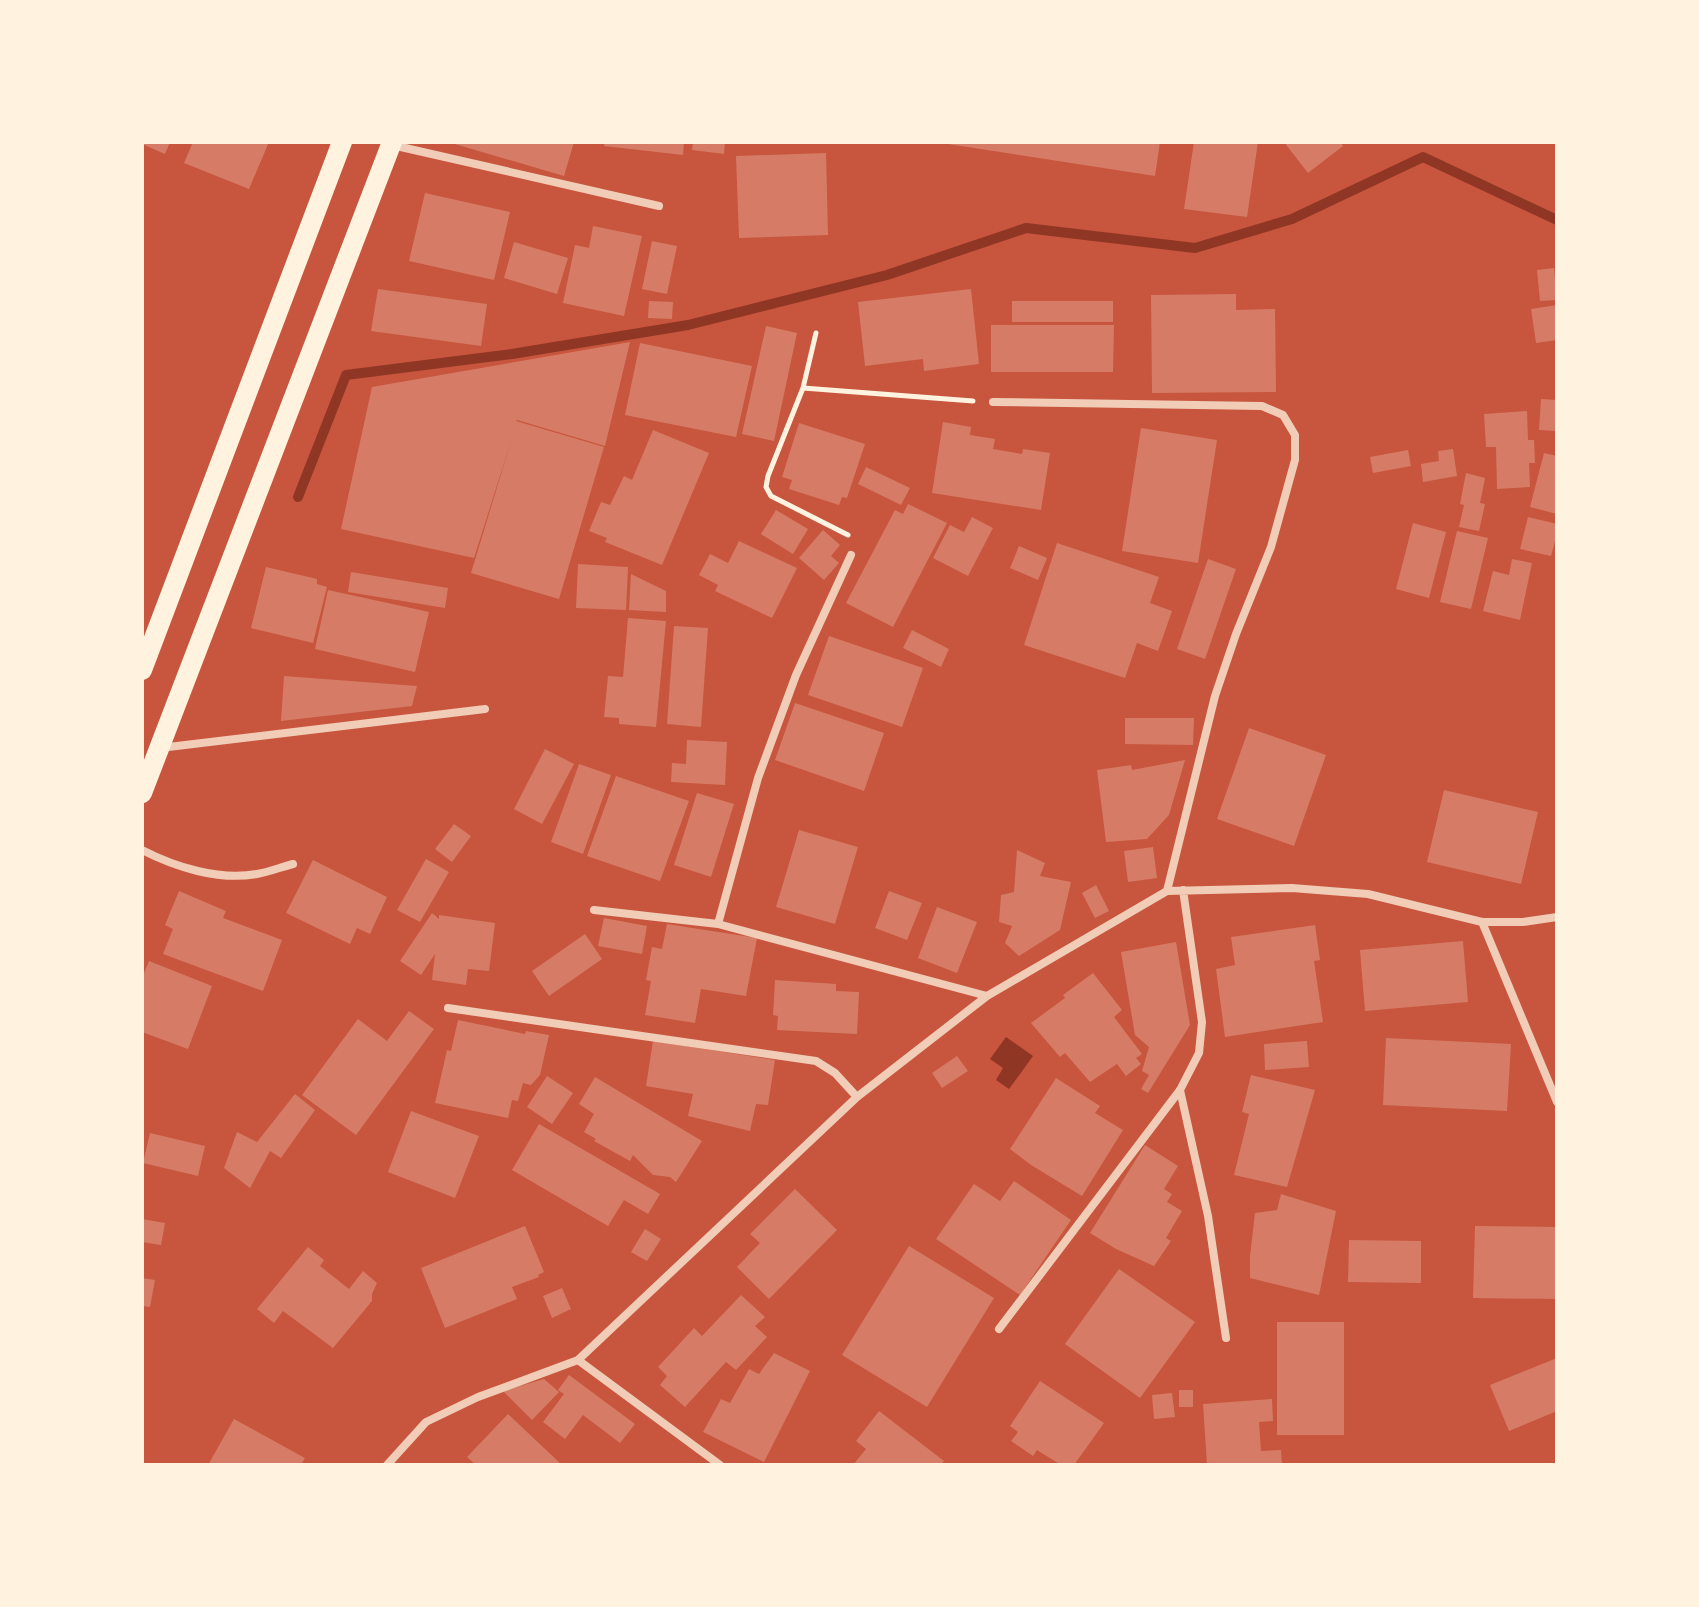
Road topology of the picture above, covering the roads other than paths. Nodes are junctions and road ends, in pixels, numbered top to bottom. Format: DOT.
graph roads {
  1 [pos="342,142"];
  2 [pos="391,143"];
  3 [pos="659,206"];
  4 [pos="993,402"];
  5 [pos="851,555"];
  6 [pos="142,670"];
  7 [pos="485,709"];
  8 [pos="159,748"];
  9 [pos="142,793"];
  10 [pos="142,850"];
  11 [pos="293,864"];
  12 [pos="1183,890"];
  13 [pos="1167,891"];
  14 [pos="594,910"];
  15 [pos="1557,917"];
  16 [pos="1482,922"];
  17 [pos="718,924"];
  18 [pos="987,996"];
  19 [pos="448,1008"];
  20 [pos="1180,1090"];
  21 [pos="857,1097"];
  22 [pos="1557,1102"];
  23 [pos="999,1329"];
  24 [pos="1226,1338"];
  25 [pos="578,1360"];
  26 [pos="387,1465"];
  27 [pos="720,1465"];
  1 -- 6 [label="main road"];
  2 -- 3 [label="street"];
  2 -- 8 [label="main road"];
  4 -- 13 [label="street"];
  5 -- 17 [label="street"];
  7 -- 8 [label="street"];
  8 -- 9 [label="main road"];
  10 -- 11 [label="street"];
  12 -- 13 [label="street"];
  12 -- 16 [label="street"];
  12 -- 20 [label="street"];
  13 -- 18 [label="street"];
  14 -- 17 [label="street"];
  15 -- 16 [label="street"];
  16 -- 22 [label="street"];
  17 -- 18 [label="street"];
  18 -- 21 [label="street"];
  19 -- 21 [label="street"];
  20 -- 23 [label="street"];
  20 -- 24 [label="street"];
  21 -- 25 [label="street"];
  25 -- 26 [label="street"];
  25 -- 27 [label="street"];
}
